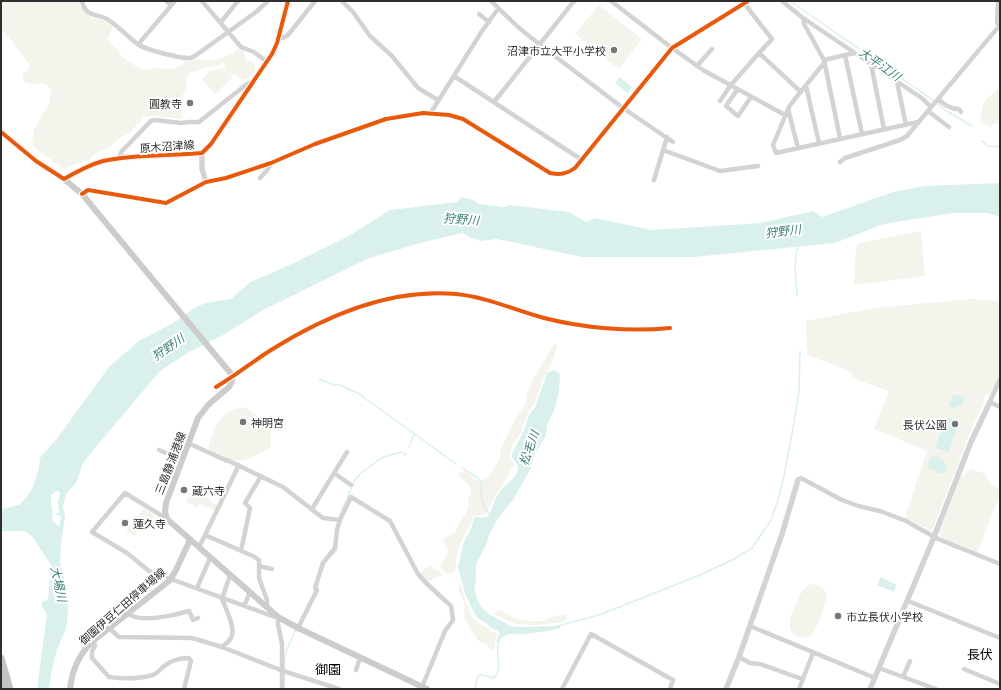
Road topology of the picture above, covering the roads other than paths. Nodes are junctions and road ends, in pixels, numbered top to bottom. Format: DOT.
graph roads {
  1 [pos="82,1"];
  2 [pos="166,1"];
  3 [pos="175,1"];
  4 [pos="238,1"];
  5 [pos="268,1"];
  6 [pos="288,1"];
  7 [pos="315,1"];
  8 [pos="342,1"];
  9 [pos="491,1"];
  10 [pos="611,1"];
  11 [pos="782,1"];
  12 [pos="998,1"];
  13 [pos="204,2"];
  14 [pos="571,2"];
  15 [pos="746,2"];
  16 [pos="171,6"];
  17 [pos="498,9"];
  18 [pos="479,14"];
  19 [pos="803,18"];
  20 [pos="221,22"];
  21 [pos="489,22"];
  22 [pos="999,26"];
  23 [pos="228,32"];
  24 [pos="279,37"];
  25 [pos="539,44"];
  26 [pos="140,46"];
  27 [pos="672,48"];
  28 [pos="712,49"];
  29 [pos="759,53"];
  30 [pos="854,53"];
  31 [pos="845,55"];
  32 [pos="824,61"];
  33 [pos="268,62"];
  34 [pos="871,64"];
  35 [pos="697,66"];
  36 [pos="454,76"];
  37 [pos="897,82"];
  38 [pos="252,84"];
  39 [pos="730,86"];
  40 [pos="806,86"];
  41 [pos="737,90"];
  42 [pos="801,92"];
  43 [pos="752,97"];
  44 [pos="938,99"];
  45 [pos="438,100"];
  46 [pos="720,101"];
  47 [pos="494,102"];
  48 [pos="931,107"];
  49 [pos="623,108"];
  50 [pos="788,109"];
  51 [pos="961,112"];
  52 [pos="430,114"];
  53 [pos="785,115"];
  54 [pos="918,122"];
  55 [pos="906,125"];
  56 [pos="949,128"];
  57 [pos="884,129"];
  58 [pos="1,132"];
  59 [pos="862,134"];
  60 [pos="667,137"];
  61 [pos="840,138"];
  62 [pos="673,142"];
  63 [pos="819,143"];
  64 [pos="798,148"];
  65 [pos="663,150"];
  66 [pos="202,153"];
  67 [pos="118,159"];
  68 [pos="582,160"];
  69 [pos="840,162"];
  70 [pos="271,163"];
  71 [pos="758,166"];
  72 [pos="260,178"];
  73 [pos="64,179"];
  74 [pos="654,180"];
  75 [pos="206,182"];
  76 [pos="82,194"];
  77 [pos="670,328"];
  78 [pos="232,375"];
  79 [pos="1000,379"];
  80 [pos="216,387"];
  81 [pos="990,402"];
  82 [pos="1000,407"];
  83 [pos="188,443"];
  84 [pos="159,450"];
  85 [pos="347,452"];
  86 [pos="182,460"];
  87 [pos="239,465"];
  88 [pos="334,473"];
  89 [pos="261,476"];
  90 [pos="798,480"];
  91 [pos="351,485"];
  92 [pos="312,509"];
  93 [pos="167,519"];
  94 [pos="340,520"];
  95 [pos="205,535"];
  96 [pos="934,537"];
  97 [pos="190,540"];
  98 [pos="199,547"];
  99 [pos="241,551"];
  100 [pos="210,558"];
  101 [pos="1000,564"];
  102 [pos="259,566"];
  103 [pos="272,569"];
  104 [pos="230,576"];
  105 [pos="171,578"];
  106 [pos="197,588"];
  107 [pos="250,592"];
  108 [pos="222,598"];
  109 [pos="908,601"];
  110 [pos="244,606"];
  111 [pos="267,608"];
  112 [pos="128,613"];
  113 [pos="278,617"];
  114 [pos="198,618"];
  115 [pos="750,626"];
  116 [pos="109,628"];
  117 [pos="298,628"];
  118 [pos="1000,638"];
  119 [pos="93,641"];
  120 [pos="222,647"];
  121 [pos="813,653"];
  122 [pos="739,657"];
  123 [pos="1,658"];
  124 [pos="360,658"];
  125 [pos="910,661"];
  126 [pos="1,663"];
  127 [pos="879,668"];
  128 [pos="964,669"];
  129 [pos="1,670"];
  130 [pos="356,670"];
  131 [pos="283,671"];
  132 [pos="903,677"];
  133 [pos="874,678"];
  134 [pos="802,679"];
  135 [pos="320,683"];
  136 [pos="1000,684"];
  137 [pos="420,687"];
  138 [pos="728,688"];
  139 [pos="5,689"];
  140 [pos="10,689"];
  141 [pos="70,689"];
  142 [pos="184,689"];
  143 [pos="282,689"];
  144 [pos="318,689"];
  145 [pos="339,689"];
  146 [pos="562,689"];
  147 [pos="670,689"];
  148 [pos="798,689"];
  149 [pos="870,689"];
  150 [pos="936,689"];
  1 -- 26 [label="street"];
  2 -- 16 [label="street"];
  3 -- 16 [label="street"];
  4 -- 20 [label="street"];
  5 -- 23 [label="street"];
  6 -- 24 [label="main road, 原木沼津線"];
  7 -- 24 [label="street"];
  8 -- 45 [label="street"];
  9 -- 17 [label="street"];
  10 -- 27 [label="street"];
  11 -- 19 [label="street"];
  12 -- 22 [label="street"];
  13 -- 20 [label="street"];
  14 -- 25 [label="street"];
  15 -- 27 [label="street"];
  15 -- 29 [label="street"];
  16 -- 26 [label="street"];
  17 -- 21 [label="street"];
  17 -- 25 [label="street"];
  18 -- 21 [label="street"];
  19 -- 30 [label="street"];
  19 -- 32 [label="street"];
  20 -- 23 [label="street"];
  21 -- 36 [label="street"];
  22 -- 44 [label="street"];
  23 -- 26 [label="street"];
  23 -- 33 [label="street"];
  24 -- 33 [label="main road, 原木沼津線"];
  25 -- 47 [label="street"];
  25 -- 49 [label="street"];
  27 -- 35 [label="street"];
  27 -- 49 [label="street"];
  28 -- 35 [label="street"];
  29 -- 39 [label="street"];
  29 -- 42 [label="street"];
  30 -- 31 [label="street"];
  30 -- 34 [label="street"];
  31 -- 32 [label="street"];
  31 -- 59 [label="street"];
  32 -- 40 [label="street"];
  32 -- 61 [label="street"];
  33 -- 38 [label="main road, 原木沼津線"];
  34 -- 37 [label="street"];
  34 -- 57 [label="street"];
  35 -- 39 [label="street"];
  36 -- 45 [label="street"];
  36 -- 47 [label="street"];
  37 -- 48 [label="street"];
  37 -- 55 [label="street"];
  38 -- 66 [label="main road, 原木沼津線"];
  38 -- 67 [label="street"];
  39 -- 41 [label="street"];
  39 -- 46 [label="street"];
  40 -- 42 [label="street"];
  40 -- 63 [label="street"];
  41 -- 43 [label="street"];
  41 -- 43 [label="street"];
  42 -- 50 [label="street"];
  43 -- 53 [label="street"];
  44 -- 48 [label="street"];
  44 -- 51 [label="street"];
  45 -- 52 [label="street"];
  47 -- 68 [label="street"];
  48 -- 54 [label="street"];
  48 -- 56 [label="street"];
  49 -- 60 [label="street"];
  49 -- 68 [label="street"];
  50 -- 53 [label="street"];
  50 -- 64 [label="street"];
  52 -- 68 [label="street"];
  52 -- 70 [label="street"];
  53 -- 64 [label="street"];
  54 -- 55 [label="street"];
  54 -- 69 [label="street"];
  55 -- 57 [label="street"];
  57 -- 59 [label="street"];
  58 -- 73 [label="main road"];
  59 -- 61 [label="street"];
  60 -- 62 [label="street"];
  60 -- 65 [label="street"];
  61 -- 63 [label="street"];
  63 -- 64 [label="street"];
  65 -- 71 [label="street"];
  65 -- 74 [label="street"];
  66 -- 67 [label="main road, 原木沼津線"];
  66 -- 75 [label="street"];
  67 -- 73 [label="main road, 原木沼津線"];
  70 -- 72 [label="street"];
  70 -- 75 [label="street"];
  73 -- 76 [label="main road"];
  75 -- 76 [label="street"];
  76 -- 78 [label="main road"];
  77 -- 78 [label="street"];
  78 -- 80 [label="street"];
  78 -- 83 [label="main road, 三島静浦港線"];
  79 -- 81 [label="street"];
  81 -- 82 [label="street"];
  81 -- 96 [label="street"];
  83 -- 86 [label="main road, 三島静浦港線"];
  83 -- 87 [label="street"];
  84 -- 86 [label="street"];
  85 -- 88 [label="street"];
  86 -- 93 [label="main road, 三島静浦港線"];
  87 -- 89 [label="street"];
  87 -- 95 [label="street"];
  88 -- 91 [label="street"];
  88 -- 92 [label="street"];
  89 -- 92 [label="street"];
  89 -- 99 [label="street"];
  90 -- 96 [label="street"];
  90 -- 115 [label="street"];
  92 -- 94 [label="street"];
  93 -- 97 [label="main road"];
  93 -- 105 [label="street"];
  94 -- 117 [label="street"];
  94 -- 137 [label="street"];
  95 -- 98 [label="street"];
  95 -- 99 [label="street"];
  96 -- 101 [label="street"];
  96 -- 109 [label="street"];
  97 -- 98 [label="main road"];
  97 -- 105 [label="main road, 御園伊豆仁田停車場線"];
  98 -- 100 [label="main road"];
  99 -- 102 [label="street"];
  100 -- 104 [label="main road"];
  100 -- 106 [label="street"];
  102 -- 103 [label="street"];
  102 -- 111 [label="street"];
  104 -- 107 [label="main road"];
  104 -- 108 [label="street"];
  105 -- 106 [label="street"];
  105 -- 112 [label="main road, 御園伊豆仁田停車場線"];
  106 -- 108 [label="street"];
  107 -- 110 [label="street"];
  107 -- 111 [label="main road"];
  108 -- 110 [label="street"];
  108 -- 120 [label="street"];
  109 -- 118 [label="street"];
  109 -- 127 [label="street"];
  110 -- 113 [label="street"];
  111 -- 113 [label="main road"];
  112 -- 114 [label="street"];
  112 -- 116 [label="main road, 御園伊豆仁田停車場線"];
  113 -- 117 [label="main road"];
  113 -- 131 [label="street"];
  115 -- 121 [label="street"];
  115 -- 122 [label="street"];
  116 -- 119 [label="main road, 御園伊豆仁田停車場線"];
  116 -- 120 [label="street"];
  117 -- 124 [label="main road"];
  119 -- 141 [label="main road, 御園伊豆仁田停車場線"];
  119 -- 142 [label="street"];
  120 -- 131 [label="street"];
  121 -- 133 [label="street"];
  121 -- 134 [label="street"];
  122 -- 134 [label="street"];
  122 -- 138 [label="street"];
  123 -- 140 [label="highway"];
  124 -- 130 [label="street"];
  124 -- 137 [label="main road"];
  125 -- 132 [label="street"];
  126 -- 139 [label="highway"];
  127 -- 132 [label="street"];
  127 -- 133 [label="street"];
  128 -- 136 [label="street"];
  129 -- 139 [label="highway"];
  131 -- 135 [label="street"];
  131 -- 143 [label="street"];
  132 -- 150 [label="street"];
  133 -- 149 [label="street"];
  134 -- 148 [label="street"];
  135 -- 144 [label="street"];
  135 -- 145 [label="street"];
  146 -- 147 [label="street"];
}
